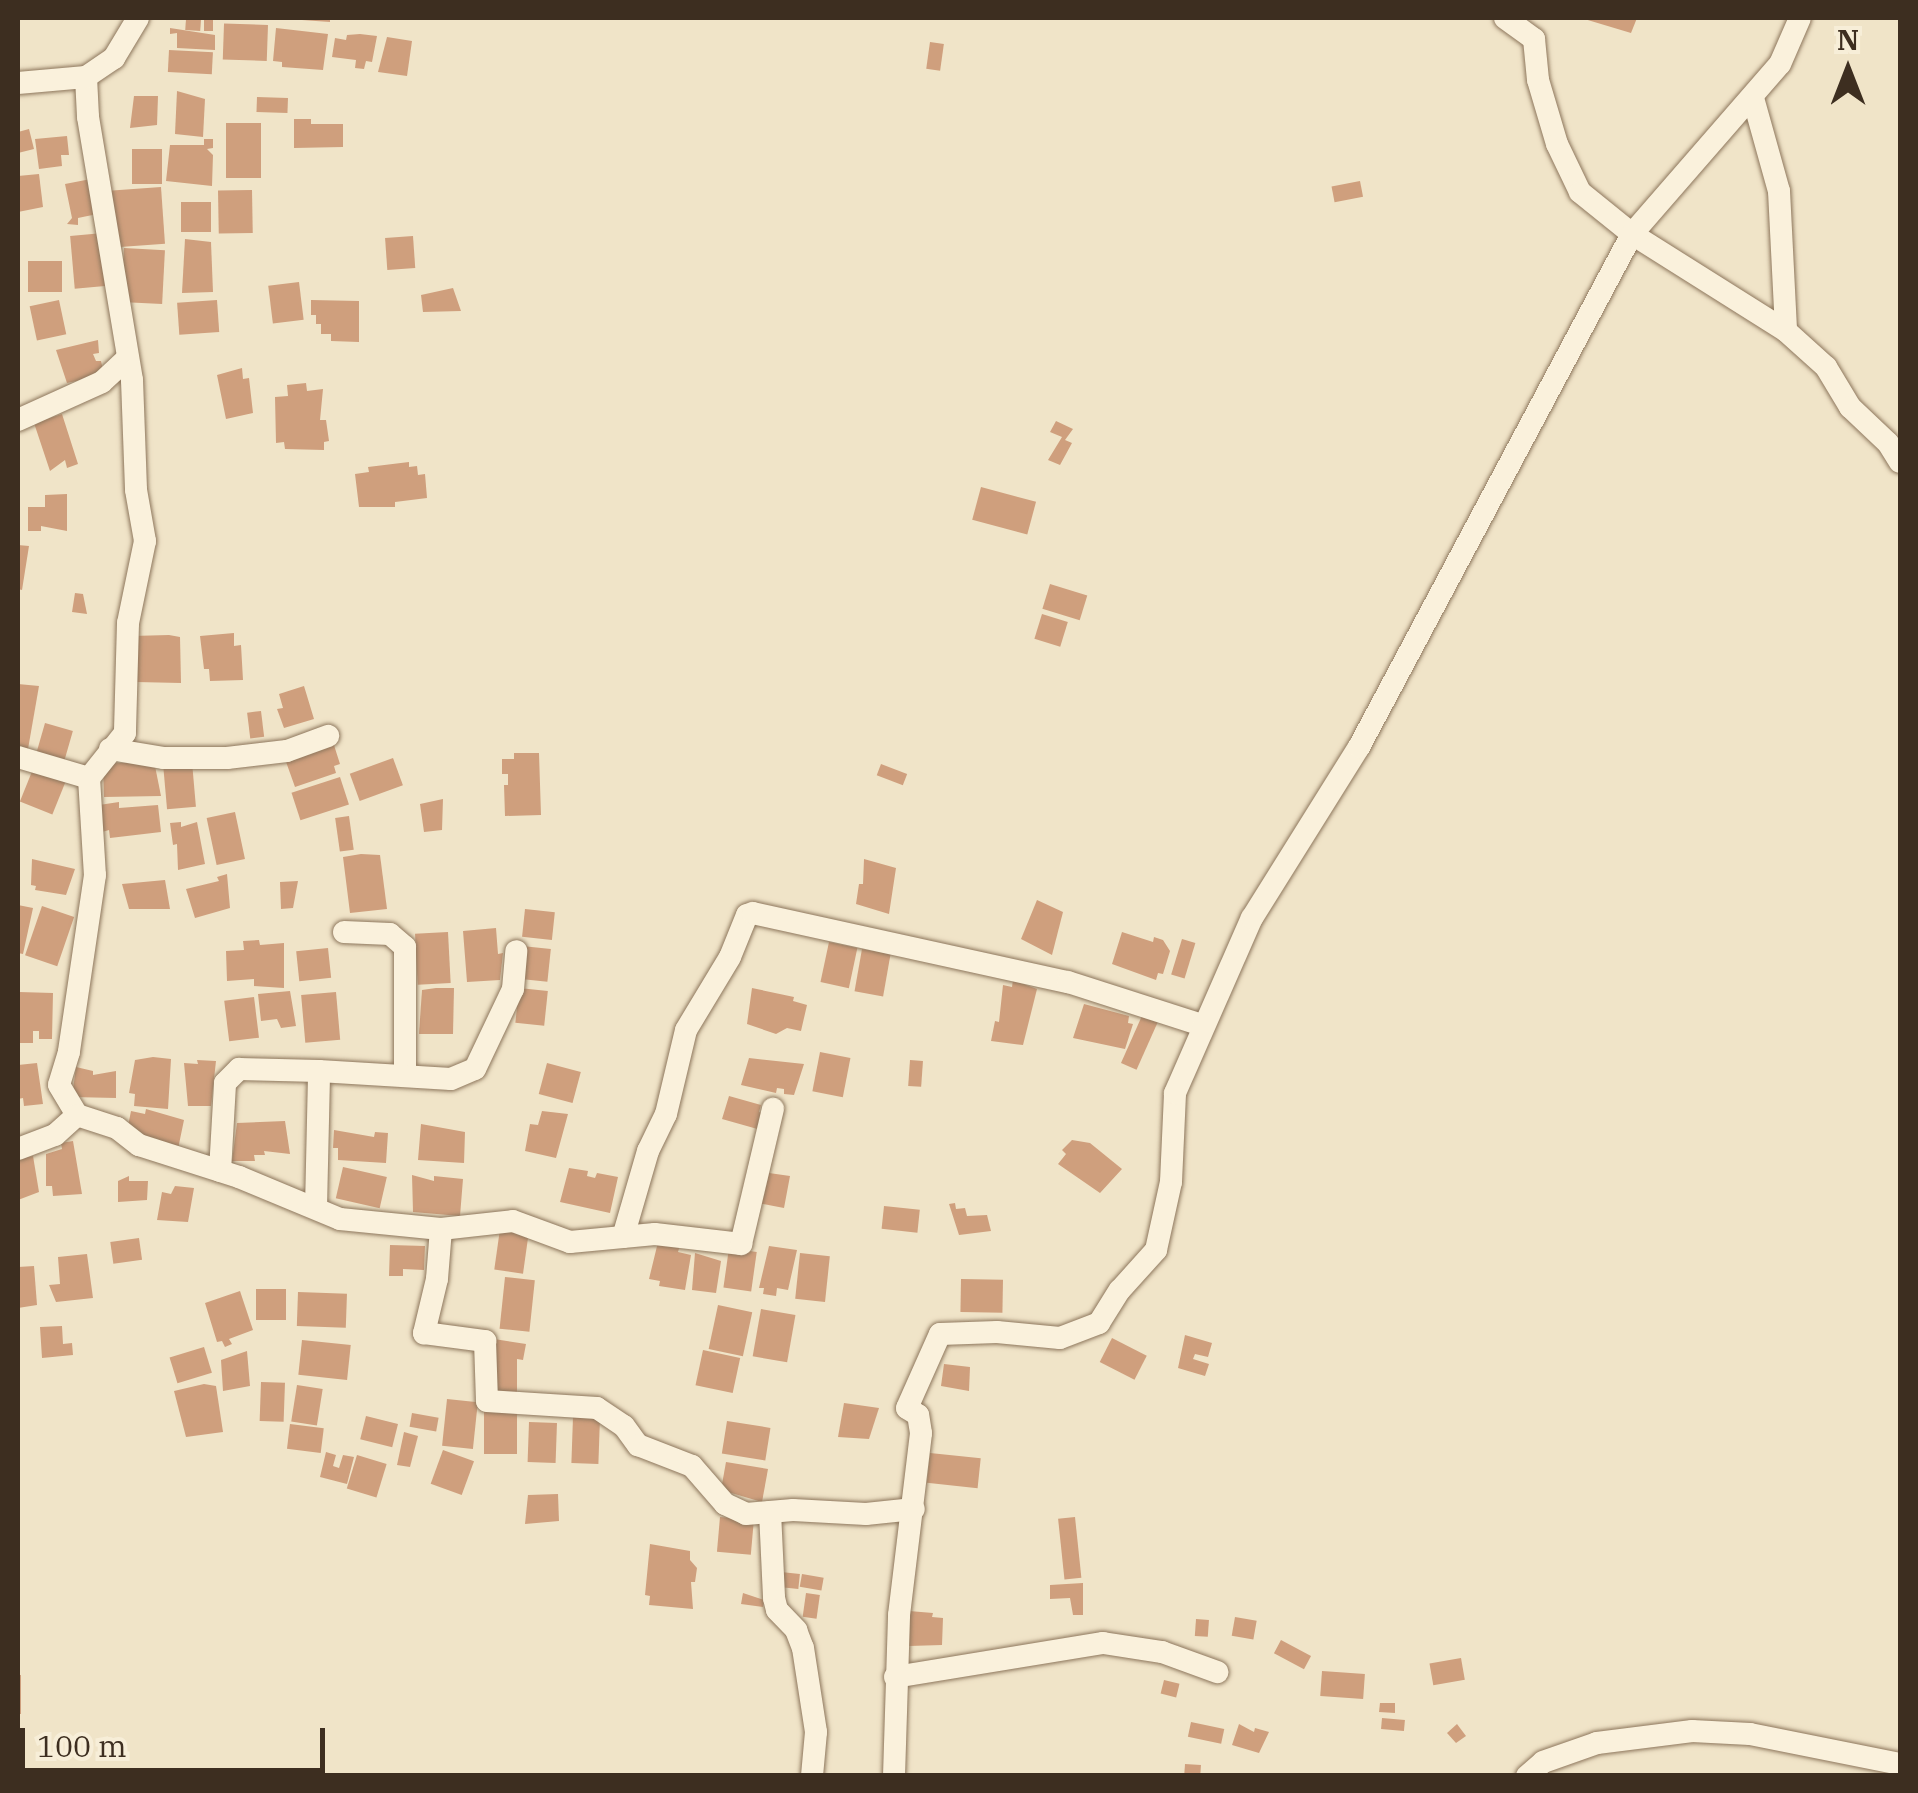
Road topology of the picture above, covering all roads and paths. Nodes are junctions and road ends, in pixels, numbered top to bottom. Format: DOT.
graph roads {
  1 [pos="138,18"];
  2 [pos="1505,18"];
  3 [pos="1800,18"];
  4 [pos="86,78"];
  5 [pos="18,82"];
  6 [pos="1752,98"];
  7 [pos="1632,234"];
  8 [pos="1786,331"];
  9 [pos="128,358"];
  10 [pos="18,420"];
  11 [pos="1900,462"];
  12 [pos="328,736"];
  13 [pos="110,748"];
  14 [pos="18,756"];
  15 [pos="89,778"];
  16 [pos="344,932"];
  17 [pos="516,951"];
  18 [pos="1202,1025"];
  19 [pos="319,1070"];
  20 [pos="404,1076"];
  21 [pos="773,1109"];
  22 [pos="77,1116"];
  23 [pos="18,1149"];
  24 [pos="220,1170"];
  25 [pos="316,1208"];
  26 [pos="442,1229"];
  27 [pos="623,1238"];
  28 [pos="914,1509"];
  29 [pos="770,1512"];
  30 [pos="1217,1672"];
  31 [pos="895,1678"];
  32 [pos="1900,1764"];
  33 [pos="812,1776"];
  34 [pos="894,1776"];
  35 [pos="1527,1776"];
  1 -- 4 [label="street"];
  2 -- 7 [label="street"];
  3 -- 6 [label="street"];
  4 -- 5 [label="street"];
  4 -- 9 [label="street"];
  6 -- 7 [label="street"];
  6 -- 8 [label="street"];
  7 -- 8 [label="street"];
  7 -- 18 [label="street"];
  8 -- 11 [label="street"];
  9 -- 10 [label="street"];
  9 -- 13 [label="street"];
  12 -- 13 [label="street"];
  13 -- 15 [label="street"];
  14 -- 15 [label="street"];
  15 -- 22 [label="street"];
  16 -- 20 [label="street"];
  17 -- 20 [label="street"];
  18 -- 27 [label="street"];
  18 -- 28 [label="street"];
  19 -- 20 [label="street"];
  19 -- 24 [label="street"];
  19 -- 25 [label="street"];
  21 -- 27 [label="street"];
  22 -- 23 [label="street"];
  22 -- 24 [label="street"];
  24 -- 25 [label="street"];
  25 -- 26 [label="street"];
  26 -- 27 [label="street"];
  26 -- 29 [label="street"];
  28 -- 29 [label="street"];
  28 -- 31 [label="street"];
  29 -- 33 [label="street"];
  30 -- 31 [label="street"];
  31 -- 34 [label="street"];
  32 -- 35 [label="street"];
}
